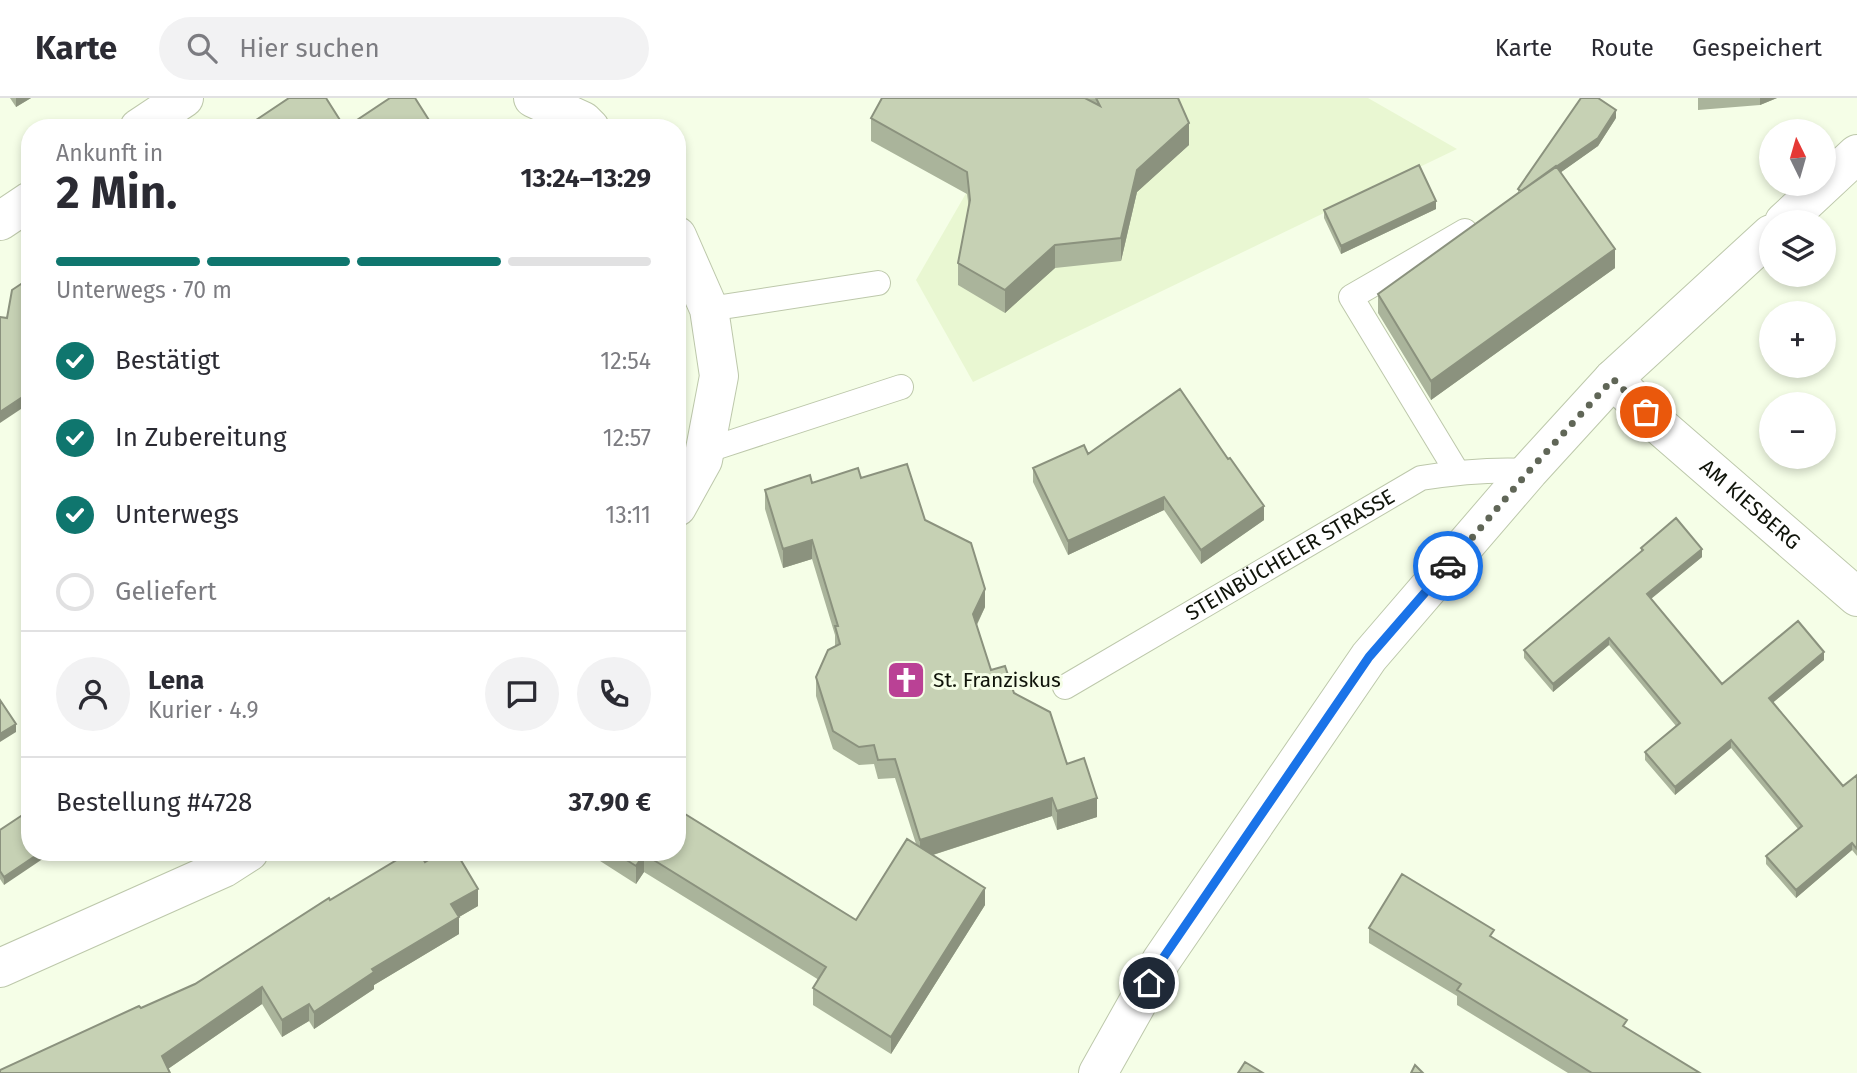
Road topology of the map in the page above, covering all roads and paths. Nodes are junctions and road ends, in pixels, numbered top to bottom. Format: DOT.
graph roads {
  1 [pos="184,98"];
  2 [pos="533,98"];
  3 [pos="152,119"];
  4 [pos="579,119"];
  5 [pos="1857,155"];
  6 [pos="21,207"];
  7 [pos="1797,210"];
  8 [pos="0,221"];
  9 [pos="1465,231"];
  10 [pos="1759,245"];
  11 [pos="686,257"];
  12 [pos="878,283"];
  13 [pos="709,309"];
  14 [pos="1613,379"];
  15 [pos="901,387"];
  16 [pos="705,451"];
  17 [pos="1529,471"];
  18 [pos="1457,472"];
  19 [pos="686,490"];
  20 [pos="1857,597"];
  21 [pos="1065,687"];
  22 [pos="234,861"];
  23 [pos="0,968"];
  24 [pos="1098,1073"];
  1 -- 3 [label="street"];
  2 -- 4 [label="street"];
  5 -- 7 [label="street"];
  6 -- 8 [label="street"];
  9 -- 18 [label="lane"];
  10 -- 14 [label="street"];
  11 -- 13 [label="street"];
  12 -- 13 [label="lane"];
  13 -- 16 [label="street"];
  14 -- 17 [label="street"];
  14 -- 20 [label="street, AM KIESBERG"];
  15 -- 16 [label="lane"];
  16 -- 19 [label="street"];
  17 -- 18 [label="lane, STEINBÜCHELER STRASSE"];
  17 -- 24 [label="street"];
  18 -- 21 [label="lane, STEINBÜCHELER STRASSE"];
  22 -- 23 [label="street"];
}
